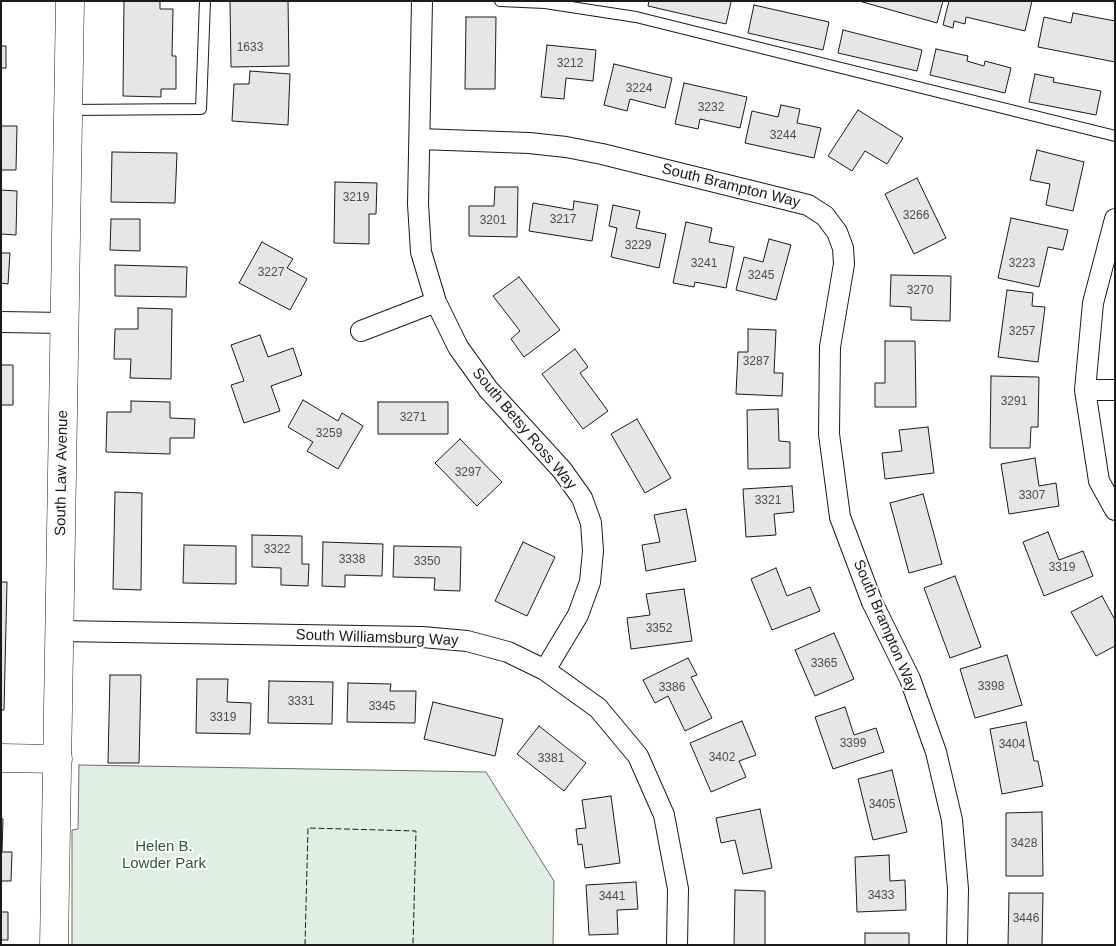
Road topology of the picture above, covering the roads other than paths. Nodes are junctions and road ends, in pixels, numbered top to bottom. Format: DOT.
graph roads {
  1 [pos="70,1"];
  2 [pos="206,1"];
  3 [pos="422,1"];
  4 [pos="500,1"];
  5 [pos="67,110"];
  6 [pos="1115,136"];
  7 [pos="420,138"];
  8 [pos="1115,219"];
  9 [pos="436,302"];
  10 [pos="1,322"];
  11 [pos="64,323"];
  12 [pos="361,330"];
  13 [pos="1084,390"];
  14 [pos="1115,390"];
  15 [pos="1115,510"];
  16 [pos="59,631"];
  17 [pos="545,670"];
  18 [pos="1,758"];
  19 [pos="58,759"];
  20 [pos="54,945"];
  21 [pos="677,945"];
  22 [pos="957,945"];
  1 -- 5 [label="street, South Law Avenue"];
  2 -- 5 [label="lane"];
  3 -- 7 [label="street, South Betsy Ross Way"];
  4 -- 6 [label="lane"];
  5 -- 11 [label="street, South Law Avenue"];
  7 -- 9 [label="street, South Betsy Ross Way"];
  7 -- 22 [label="street, South Brampton Way"];
  8 -- 13 [label="street"];
  9 -- 12 [label="street"];
  9 -- 17 [label="street, South Betsy Ross Way"];
  10 -- 11 [label="street"];
  11 -- 16 [label="street, South Law Avenue"];
  13 -- 14 [label="street"];
  13 -- 15 [label="street"];
  16 -- 17 [label="street, South Williamsburg Way"];
  16 -- 19 [label="street, South Law Avenue"];
  17 -- 21 [label="street, South Williamsburg Way"];
  18 -- 19 [label="street"];
  19 -- 20 [label="street, South Law Avenue"];
}
